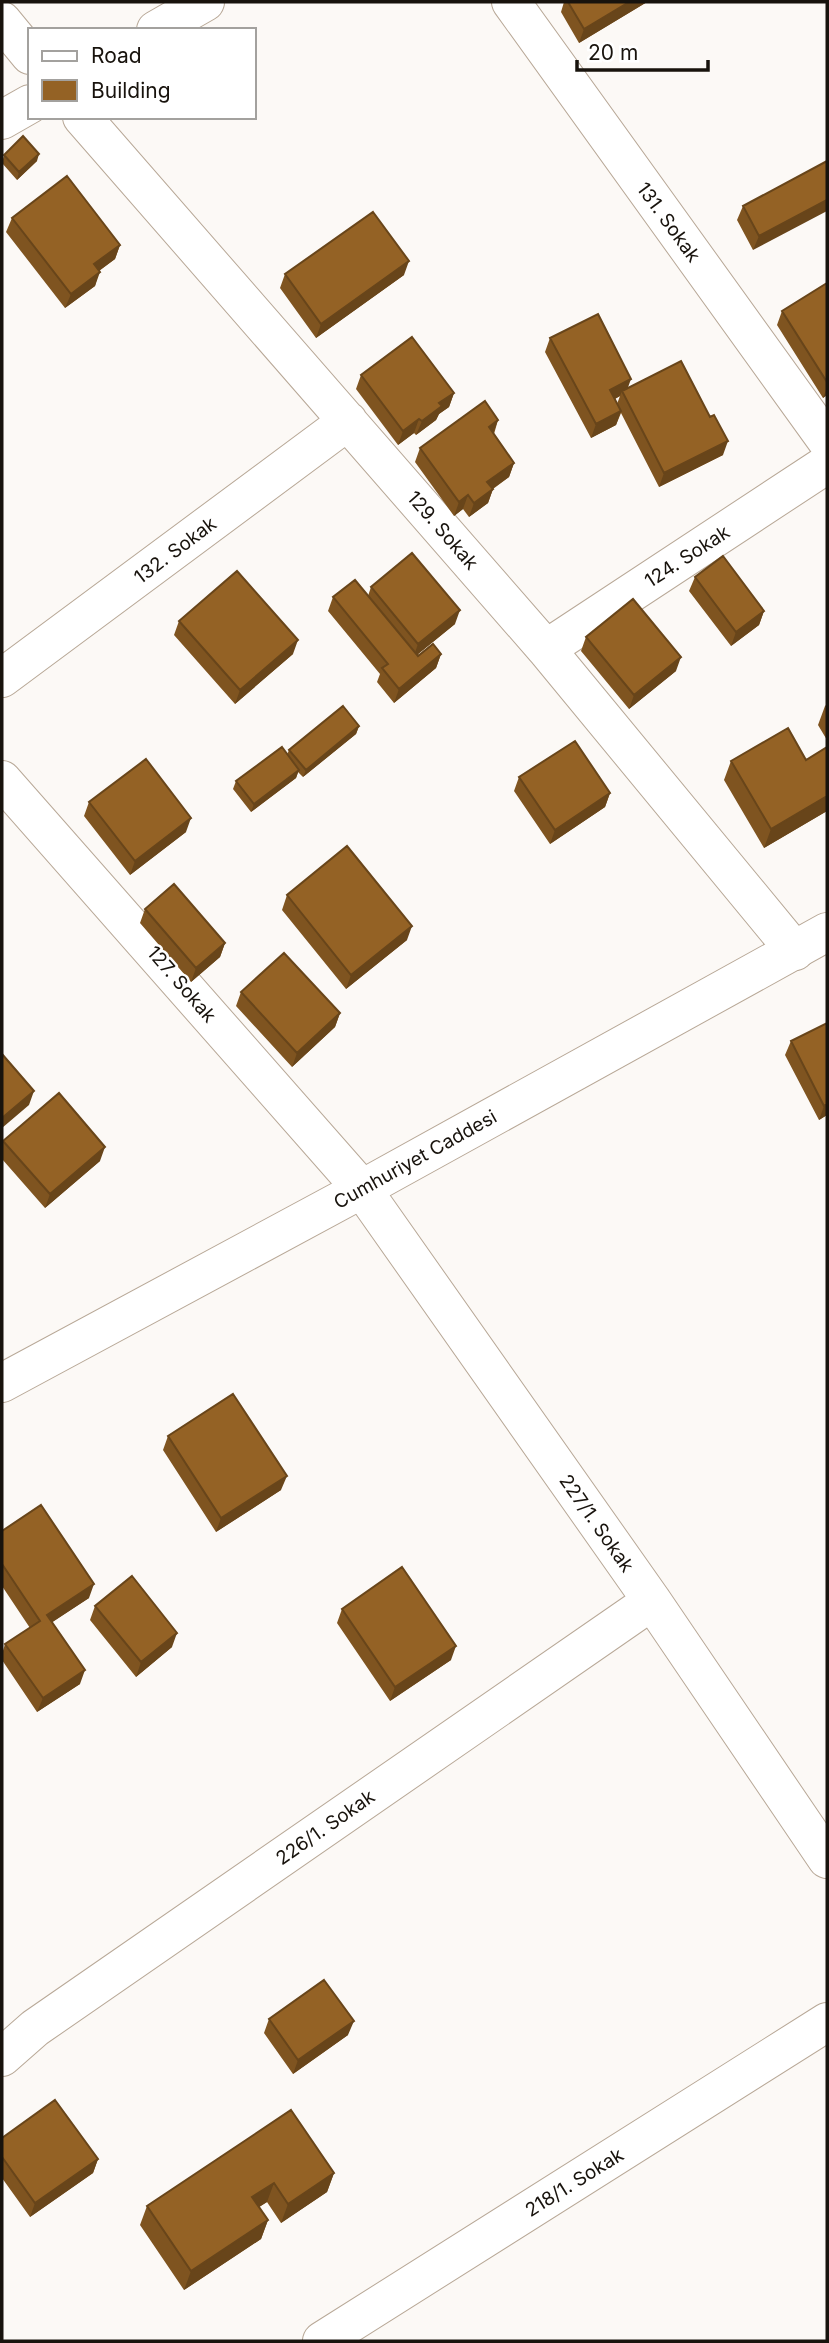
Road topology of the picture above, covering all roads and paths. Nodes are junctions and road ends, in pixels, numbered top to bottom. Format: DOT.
graph roads {
  1 [pos="205,2"];
  2 [pos="511,2"];
  3 [pos="2,21"];
  4 [pos="160,28"];
  5 [pos="28,53"];
  6 [pos="28,105"];
  7 [pos="84,119"];
  8 [pos="2,120"];
  9 [pos="348,421"];
  10 [pos="827,442"];
  11 [pos="827,464"];
  12 [pos="546,649"];
  13 [pos="2,678"];
  14 [pos="2,780"];
  15 [pos="811,941"];
  16 [pos="362,1189"];
  17 [pos="2,1383"];
  18 [pos="652,1601"];
  19 [pos="827,1859"];
  20 [pos="827,2022"];
  21 [pos="2,2057"];
  22 [pos="322,2341"];
  1 -- 4 [label="street"];
  2 -- 10 [label="street, 131. Sokak"];
  3 -- 5 [label="street"];
  6 -- 8 [label="street"];
  7 -- 9 [label="street, 129. Sokak"];
  9 -- 12 [label="street, 129. Sokak"];
  9 -- 13 [label="street, 132. Sokak"];
  11 -- 12 [label="street, 124. Sokak"];
  12 -- 15 [label="street, 129. Sokak"];
  14 -- 16 [label="street, 127. Sokak"];
  15 -- 16 [label="street, Cumhuriyet Caddesi"];
  16 -- 17 [label="street, Cumhuriyet Caddesi"];
  16 -- 18 [label="street, 227/1. Sokak"];
  18 -- 19 [label="street, 227/1. Sokak"];
  18 -- 21 [label="street, 226/1. Sokak"];
  20 -- 22 [label="street, 218/1. Sokak"];
}
